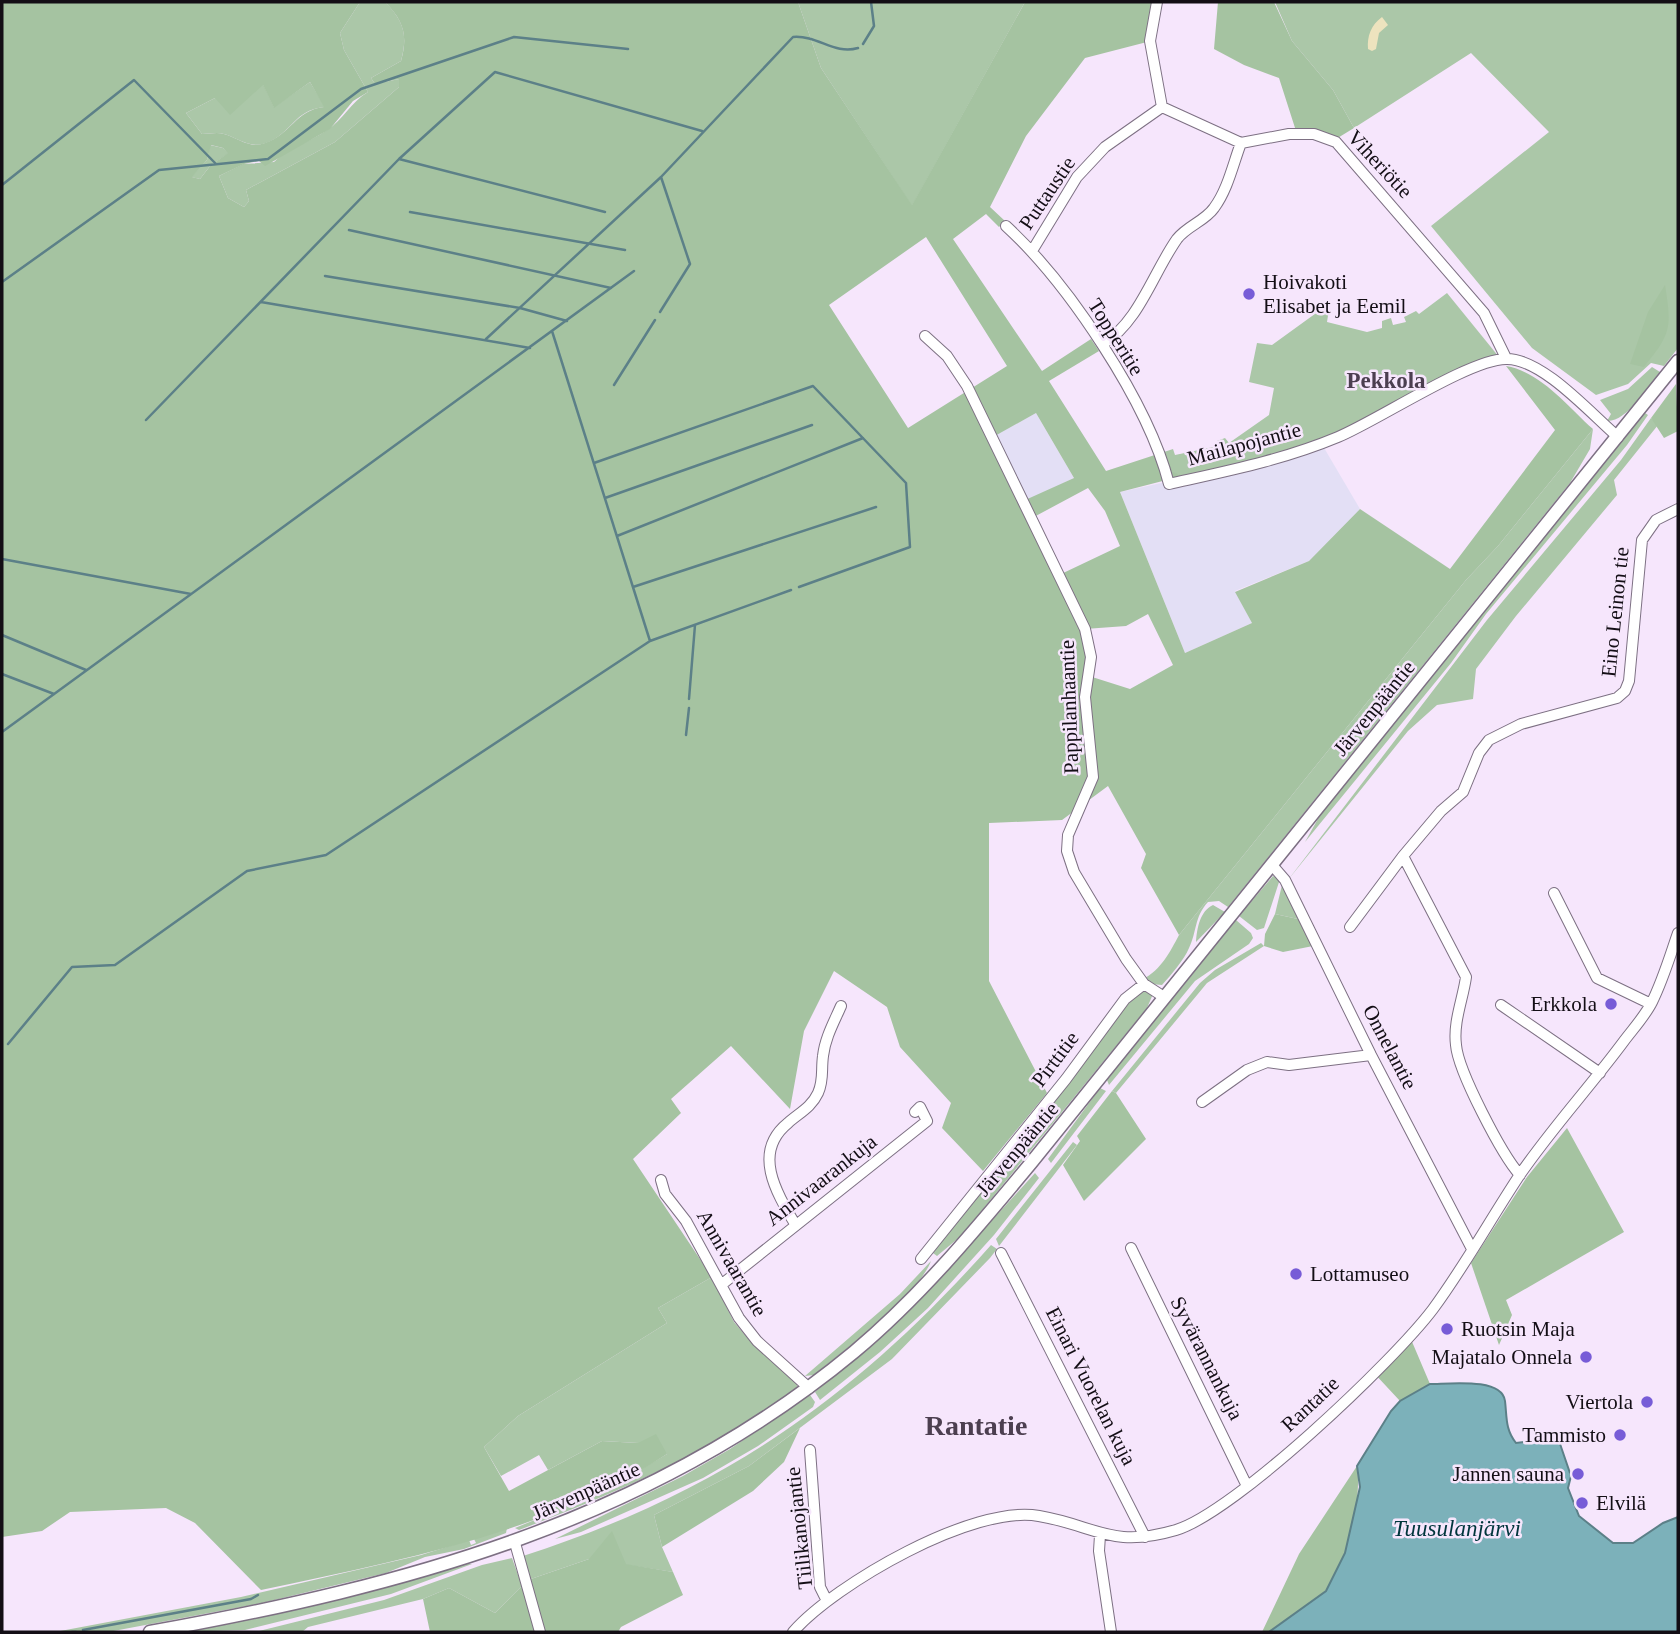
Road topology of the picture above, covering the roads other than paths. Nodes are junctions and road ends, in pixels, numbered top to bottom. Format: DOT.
graph roads {
  1 [pos="1157,2"];
  2 [pos="1162,107"];
  3 [pos="1241,143"];
  4 [pos="1006,226"];
  5 [pos="1032,251"];
  6 [pos="925,336"];
  7 [pos="1102,344"];
  8 [pos="1506,358"];
  9 [pos="1678,361"];
  10 [pos="1618,437"];
  11 [pos="1169,484"];
  12 [pos="1678,509"];
  13 [pos="1403,856"];
  14 [pos="1272,865"];
  15 [pos="1554,893"];
  16 [pos="1350,927"];
  17 [pos="1678,933"];
  18 [pos="1143,984"];
  19 [pos="1164,997"];
  20 [pos="1651,1004"];
  21 [pos="1500,1005"];
  22 [pos="841,1006"];
  23 [pos="1371,1055"];
  24 [pos="1601,1073"];
  25 [pos="1202,1102"];
  26 [pos="915,1112"];
  27 [pos="1520,1175"];
  28 [pos="661,1181"];
  29 [pos="795,1224"];
  30 [pos="1131,1248"];
  31 [pos="1472,1249"];
  32 [pos="1001,1253"];
  33 [pos="920,1259"];
  34 [pos="721,1285"];
  35 [pos="809,1388"];
  36 [pos="810,1450"];
  37 [pos="1247,1486"];
  38 [pos="1100,1535"];
  39 [pos="1145,1537"];
  40 [pos="515,1543"];
  41 [pos="827,1601"];
  42 [pos="150,1632"];
  43 [pos="540,1632"];
  44 [pos="793,1632"];
  45 [pos="1111,1632"];
  1 -- 2 [label="street"];
  2 -- 3 [label="street"];
  2 -- 5 [label="street, Puttaustie"];
  3 -- 7 [label="street"];
  3 -- 8 [label="street, Viheriötie"];
  4 -- 5 [label="street, Topperitie"];
  5 -- 7 [label="street, Topperitie"];
  6 -- 18 [label="street, Pappilanhaantie"];
  7 -- 11 [label="street, Topperitie"];
  8 -- 10 [label="street"];
  8 -- 11 [label="street, Mailapojantie"];
  9 -- 10 [label="main road, Järvenpääntie"];
  10 -- 14 [label="main road, Järvenpääntie"];
  12 -- 13 [label="street, Eino Leinon tie"];
  13 -- 16 [label="street, Eino Leinon tie"];
  13 -- 27 [label="street"];
  14 -- 19 [label="main road, Järvenpääntie"];
  14 -- 23 [label="street, Onnelantie"];
  15 -- 20 [label="street"];
  17 -- 20 [label="street, Rantatie"];
  18 -- 19 [label="street, Pappilanhaantie"];
  18 -- 33 [label="street, Pirttitie"];
  19 -- 35 [label="main road, Järvenpääntie"];
  20 -- 24 [label="street, Rantatie"];
  21 -- 24 [label="street"];
  22 -- 29 [label="street"];
  23 -- 25 [label="street"];
  23 -- 31 [label="street, Onnelantie"];
  24 -- 27 [label="street, Rantatie"];
  26 -- 29 [label="street, Annivaarankuja"];
  27 -- 31 [label="street, Rantatie"];
  28 -- 34 [label="street, Annivaarantie"];
  29 -- 34 [label="street, Annivaarankuja"];
  30 -- 37 [label="street, Syvärannankuja"];
  31 -- 37 [label="street, Rantatie"];
  32 -- 39 [label="street, Einari Vuorelan kuja"];
  34 -- 35 [label="street, Annivaarantie"];
  35 -- 40 [label="main road, Järvenpääntie"];
  36 -- 41 [label="street, Tiilikanojantie"];
  37 -- 39 [label="street, Rantatie"];
  38 -- 39 [label="street, Rantatie"];
  38 -- 41 [label="street, Rantatie"];
  38 -- 45 [label="street"];
  40 -- 42 [label="main road, Järvenpääntie"];
  40 -- 43 [label="street"];
  41 -- 44 [label="street, Rantatie"];
}
